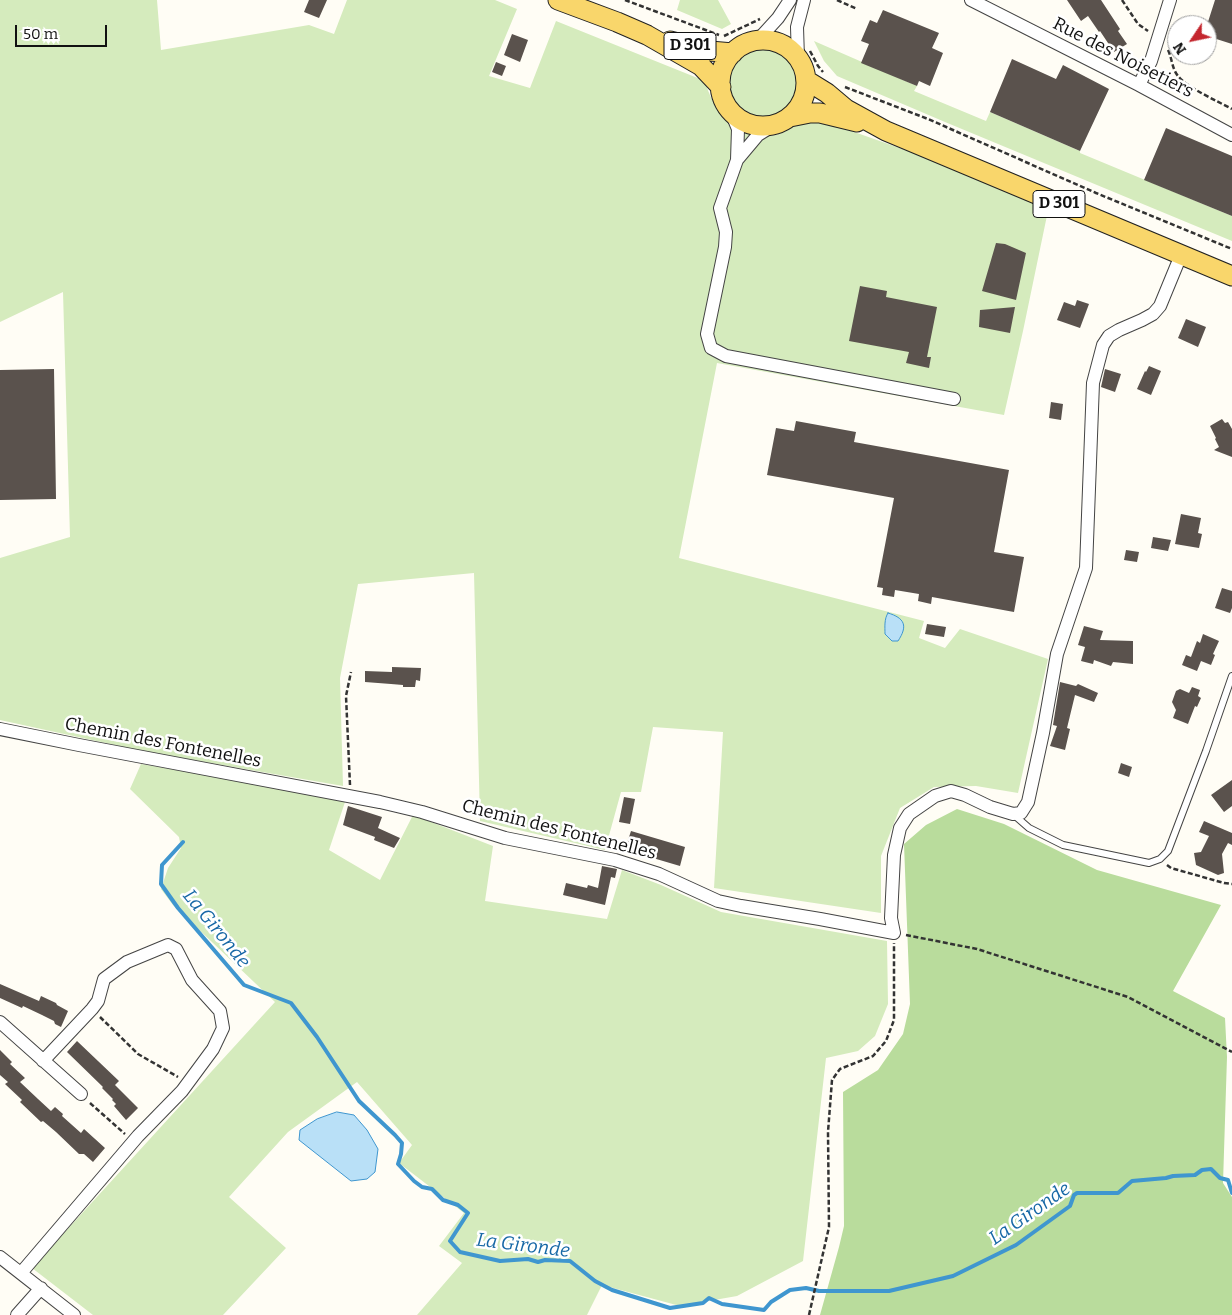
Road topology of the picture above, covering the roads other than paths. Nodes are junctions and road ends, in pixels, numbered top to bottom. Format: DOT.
graph roads {
  1 [pos="558,0"];
  2 [pos="790,0"];
  3 [pos="804,0"];
  4 [pos="971,0"];
  5 [pos="1170,0"];
  6 [pos="647,35"];
  7 [pos="757,41"];
  8 [pos="802,51"];
  9 [pos="734,53"];
  10 [pos="806,80"];
  11 [pos="1139,85"];
  12 [pos="721,87"];
  13 [pos="730,110"];
  14 [pos="782,121"];
  15 [pos="886,131"];
  16 [pos="1232,135"];
  17 [pos="737,160"];
  18 [pos="1181,255"];
  19 [pos="1232,276"];
  20 [pos="954,399"];
  21 [pos="1232,676"];
  22 [pos="2,729"];
  23 [pos="1013,814"];
  24 [pos="0,1022"];
  25 [pos="43,1061"];
  26 [pos="81,1094"];
  27 [pos="0,1257"];
  28 [pos="21,1273"];
  29 [pos="40,1288"];
  30 [pos="17,1315"];
  31 [pos="74,1315"];
  1 -- 6 [label="main road, D 301"];
  2 -- 7 [label="street"];
  3 -- 8 [label="street"];
  4 -- 11 [label="street, Rue des Noisetiers"];
  5 -- 11 [label="street"];
  6 -- 9 [label="main road, D 301"];
  6 -- 12 [label="main road, D 301"];
  7 -- 8 [label="main road"];
  7 -- 9 [label="main road"];
  8 -- 10 [label="main road"];
  9 -- 12 [label="main road"];
  10 -- 14 [label="main road"];
  10 -- 15 [label="main road, D 301"];
  11 -- 16 [label="street, Rue des Noisetiers"];
  12 -- 13 [label="main road"];
  13 -- 14 [label="main road"];
  13 -- 17 [label="street"];
  14 -- 15 [label="main road, D 301"];
  14 -- 17 [label="street"];
  15 -- 18 [label="main road, D 301"];
  17 -- 20 [label="street"];
  18 -- 19 [label="main road, D 301"];
  18 -- 23 [label="street"];
  21 -- 23 [label="lane"];
  22 -- 23 [label="street, Chemin des Fontenelles"];
  24 -- 25 [label="street"];
  25 -- 26 [label="street"];
  25 -- 28 [label="street"];
  27 -- 28 [label="street"];
  28 -- 29 [label="street"];
  29 -- 30 [label="street"];
  29 -- 31 [label="street"];
}
